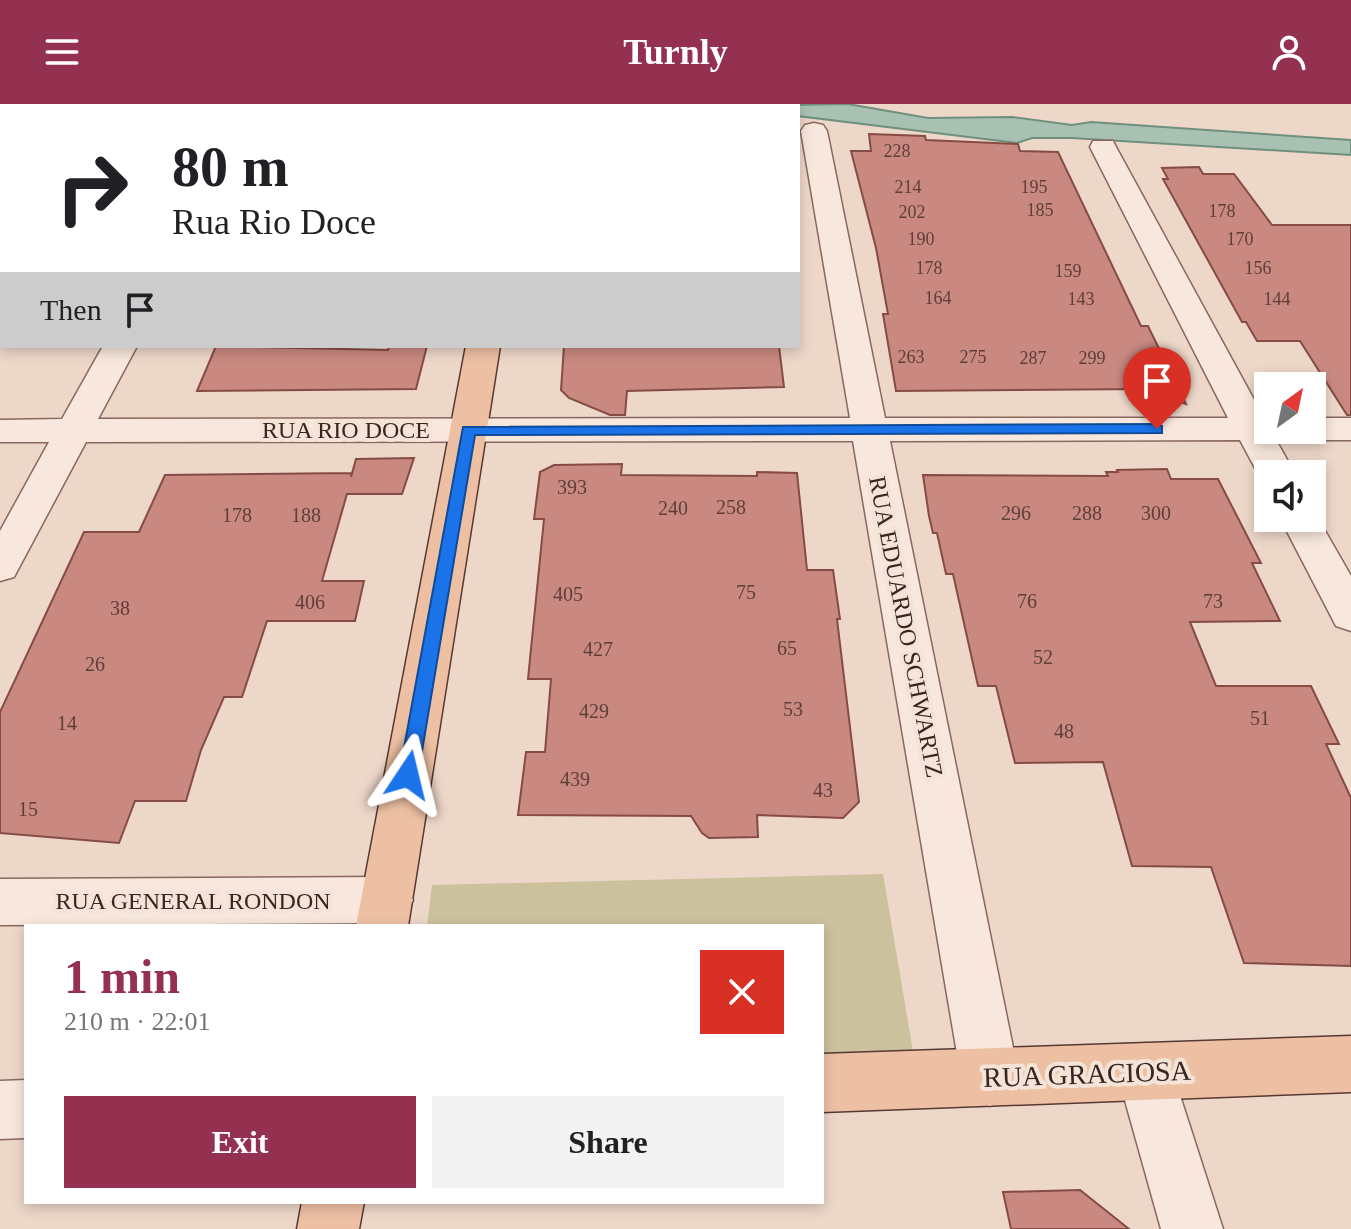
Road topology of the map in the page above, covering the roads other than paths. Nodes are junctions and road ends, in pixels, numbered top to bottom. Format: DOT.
graph roads {
  1 [pos="814,131"];
  2 [pos="1103,147"];
  3 [pos="119,348"];
  4 [pos="483,348"];
  5 [pos="1254,418"];
  6 [pos="1254,429"];
  7 [pos="1326,429"];
  8 [pos="1351,429"];
  9 [pos="468,430"];
  10 [pos="869,430"];
  11 [pos="0,431"];
  12 [pos="74,431"];
  13 [pos="1307,532"];
  14 [pos="0,567"];
  15 [pos="1351,615"];
  16 [pos="3,902"];
  17 [pos="384,913"];
  18 [pos="52,924"];
  19 [pos="1351,1064"];
  20 [pos="1146,1072"];
  21 [pos="990,1077"];
  22 [pos="824,1083"];
  23 [pos="24,1109"];
  24 [pos="0,1110"];
  25 [pos="333,1204"];
  26 [pos="328,1229"];
  27 [pos="1192,1229"];
  1 -- 10 [label="street, RUA EDUARDO SCHWARTZ"];
  2 -- 5 [label="street"];
  3 -- 12 [label="street"];
  4 -- 9 [label="main road"];
  6 -- 10 [label="street, RUA RIO DOCE"];
  7 -- 8 [label="street"];
  9 -- 10 [label="street, RUA RIO DOCE"];
  9 -- 12 [label="street, RUA RIO DOCE"];
  9 -- 17 [label="main road"];
  10 -- 21 [label="street, RUA EDUARDO SCHWARTZ"];
  11 -- 12 [label="street, RUA RIO DOCE"];
  12 -- 14 [label="street"];
  13 -- 15 [label="street"];
  16 -- 17 [label="street, RUA GENERAL RONDON"];
  16 -- 18 [label="street"];
  19 -- 20 [label="main road, RUA GRACIOSA"];
  20 -- 21 [label="main road, RUA GRACIOSA"];
  20 -- 27 [label="street"];
  21 -- 22 [label="main road, RUA GRACIOSA"];
  23 -- 24 [label="street"];
  25 -- 26 [label="main road"];
}
